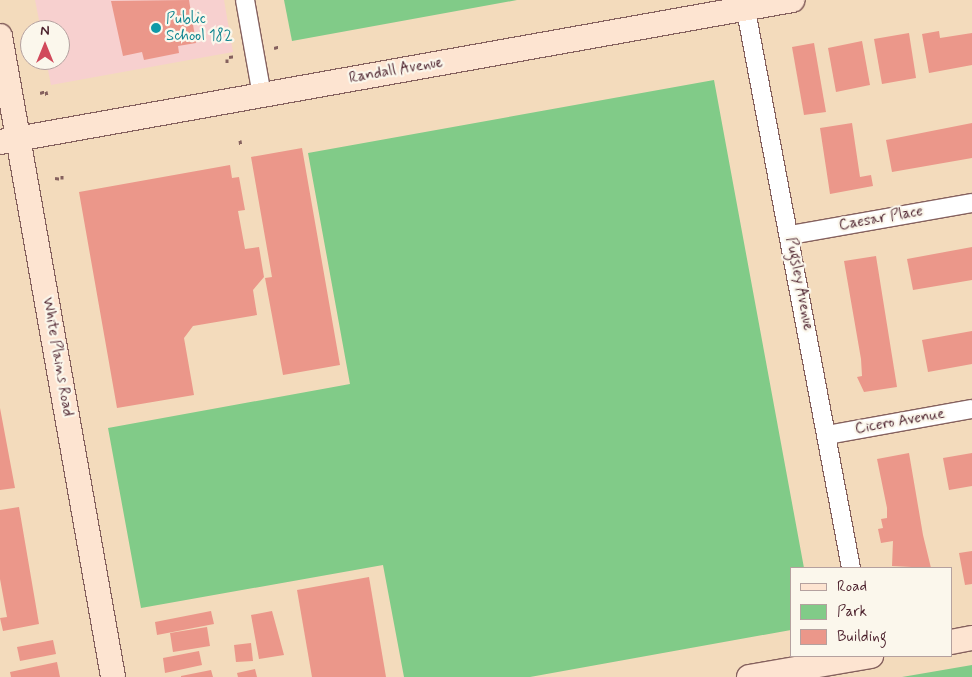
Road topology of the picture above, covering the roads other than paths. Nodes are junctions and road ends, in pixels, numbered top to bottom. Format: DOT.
graph roads {
  1 [pos="245,0"];
  2 [pos="792,0"];
  3 [pos="745,4"];
  4 [pos="0,36"];
  5 [pos="262,95"];
  6 [pos="9,141"];
  7 [pos="972,203"];
  8 [pos="790,235"];
  9 [pos="972,408"];
  10 [pos="827,435"];
  11 [pos="851,567"];
  12 [pos="972,638"];
  13 [pos="952,642"];
  14 [pos="862,657"];
  15 [pos="113,677"];
  16 [pos="749,677"];
  1 -- 5 [label="street"];
  2 -- 3 [label="main road, Randall Avenue"];
  3 -- 5 [label="main road, Randall Avenue"];
  3 -- 8 [label="street, Pugsley Avenue"];
  4 -- 6 [label="main road, White Plains Road"];
  5 -- 6 [label="main road, Randall Avenue"];
  6 -- 15 [label="main road, White Plains Road"];
  7 -- 8 [label="street, Caesar Place"];
  8 -- 10 [label="street, Pugsley Avenue"];
  9 -- 10 [label="street, Cicero Avenue"];
  10 -- 11 [label="street, Pugsley Avenue"];
  12 -- 13 [label="main road"];
  14 -- 16 [label="main road"];
}
